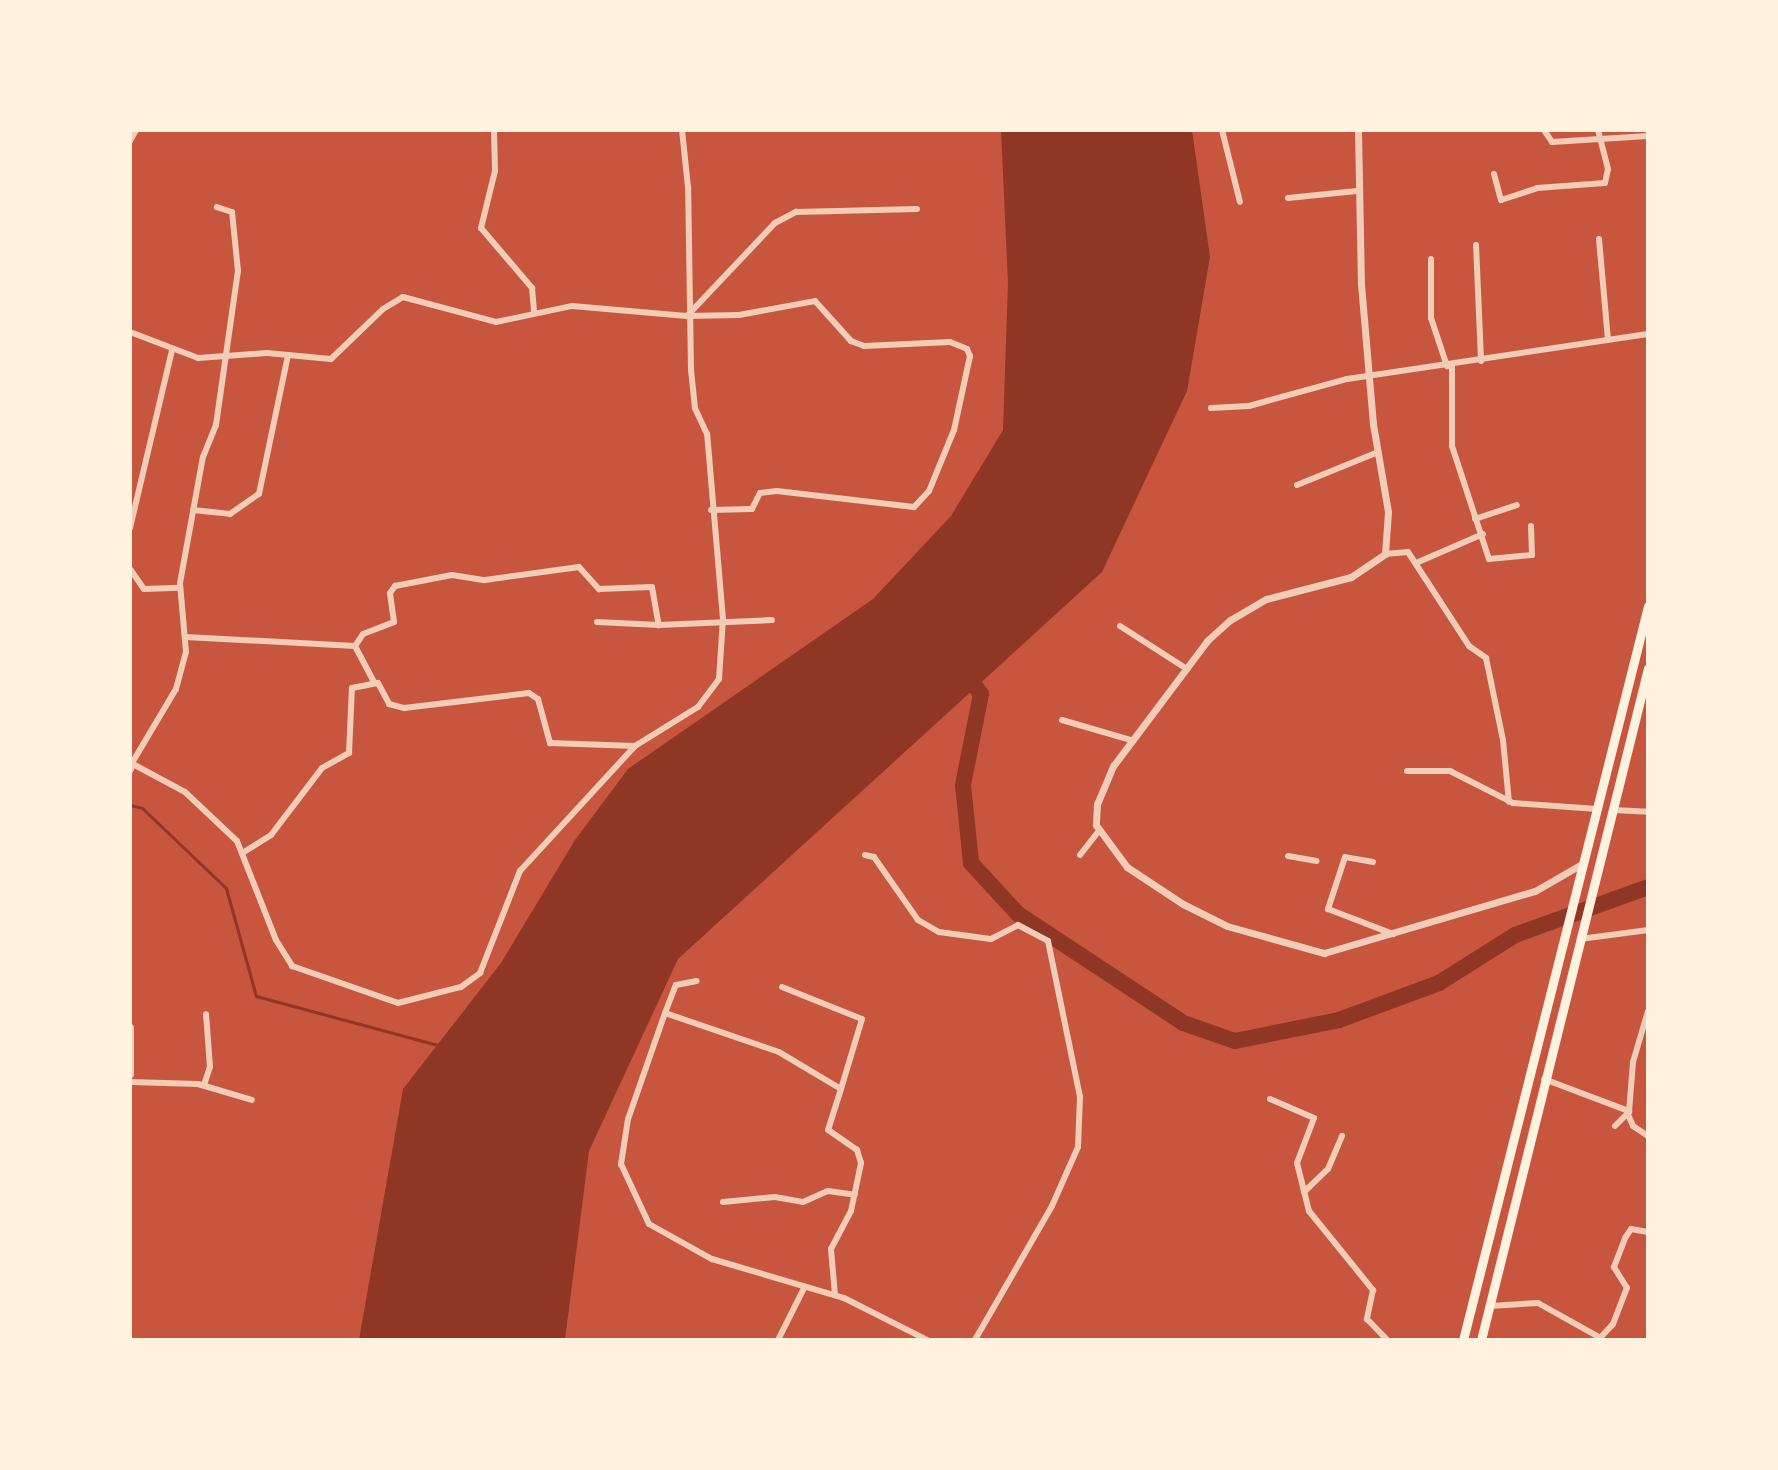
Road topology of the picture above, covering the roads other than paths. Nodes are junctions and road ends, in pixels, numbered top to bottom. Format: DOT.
graph roads {
  1 [pos="136,130"];
  2 [pos="494,130"];
  3 [pos="682,130"];
  4 [pos="1222,130"];
  5 [pos="1358,130"];
  6 [pos="1544,130"];
  7 [pos="1599,133"];
  8 [pos="1648,136"];
  9 [pos="130,141"];
  10 [pos="1494,174"];
  11 [pos="1357,191"];
  12 [pos="1288,198"];
  13 [pos="1240,202"];
  14 [pos="217,207"];
  15 [pos="917,209"];
  16 [pos="1599,239"];
  17 [pos="1476,245"];
  18 [pos="1431,259"];
  19 [pos="534,313"];
  20 [pos="687,316"];
  21 [pos="130,332"];
  22 [pos="1648,334"];
  23 [pos="1608,340"];
  24 [pos="172,350"];
  25 [pos="288,355"];
  26 [pos="222,359"];
  27 [pos="1481,361"];
  28 [pos="1450,365"];
  29 [pos="1369,375"];
  30 [pos="1211,408"];
  31 [pos="1376,453"];
  32 [pos="1297,485"];
  33 [pos="1517,505"];
  34 [pos="193,510"];
  35 [pos="711,510"];
  36 [pos="1475,519"];
  37 [pos="1531,526"];
  38 [pos="130,528"];
  39 [pos="1483,534"];
  40 [pos="1385,554"];
  41 [pos="1416,563"];
  42 [pos="130,569"];
  43 [pos="180,588"];
  44 [pos="1648,606"];
  45 [pos="723,619"];
  46 [pos="772,620"];
  47 [pos="597,622"];
  48 [pos="659,625"];
  49 [pos="1120,626"];
  50 [pos="185,637"];
  51 [pos="355,646"];
  52 [pos="1648,668"];
  53 [pos="1187,669"];
  54 [pos="374,682"];
  55 [pos="1062,720"];
  56 [pos="1131,740"];
  57 [pos="635,746"];
  58 [pos="131,765"];
  59 [pos="1407,771"];
  60 [pos="1509,802"];
  61 [pos="1597,809"];
  62 [pos="1613,810"];
  63 [pos="1648,812"];
  64 [pos="1098,832"];
  65 [pos="244,852"];
  66 [pos="865,855"];
  67 [pos="1080,855"];
  68 [pos="1288,856"];
  69 [pos="1317,861"];
  70 [pos="1373,862"];
  71 [pos="1582,866"];
  72 [pos="1648,930"];
  73 [pos="1393,935"];
  74 [pos="1580,937"];
  75 [pos="697,981"];
  76 [pos="782,987"];
  77 [pos="1648,1011"];
  78 [pos="665,1013"];
  79 [pos="206,1014"];
  80 [pos="130,1027"];
  81 [pos="130,1074"];
  82 [pos="1543,1078"];
  83 [pos="130,1082"];
  84 [pos="204,1085"];
  85 [pos="841,1089"];
  86 [pos="1270,1099"];
  87 [pos="252,1100"];
  88 [pos="1629,1112"];
  89 [pos="1615,1126"];
  90 [pos="1342,1136"];
  91 [pos="1648,1136"];
  92 [pos="1304,1192"];
  93 [pos="855,1195"];
  94 [pos="723,1202"];
  95 [pos="1648,1232"];
  96 [pos="805,1286"];
  97 [pos="835,1295"];
  98 [pos="1473,1302"];
  99 [pos="1490,1306"];
  100 [pos="1601,1339"];
  101 [pos="778,1340"];
  102 [pos="927,1340"];
  103 [pos="975,1340"];
  104 [pos="1387,1340"];
  105 [pos="1463,1340"];
  106 [pos="1481,1340"];
  1 -- 9 [label="street"];
  2 -- 19 [label="street"];
  3 -- 20 [label="street"];
  4 -- 13 [label="street"];
  5 -- 11 [label="street"];
  6 -- 7 [label="street"];
  7 -- 8 [label="street"];
  7 -- 10 [label="street"];
  11 -- 12 [label="street"];
  11 -- 29 [label="street"];
  14 -- 26 [label="street"];
  15 -- 20 [label="street"];
  16 -- 23 [label="street"];
  17 -- 27 [label="street"];
  18 -- 28 [label="street"];
  19 -- 20 [label="street"];
  19 -- 25 [label="street"];
  20 -- 35 [label="street"];
  20 -- 35 [label="street"];
  21 -- 24 [label="street"];
  22 -- 23 [label="street"];
  23 -- 27 [label="street"];
  24 -- 26 [label="street"];
  24 -- 38 [label="street"];
  25 -- 26 [label="street"];
  25 -- 34 [label="street"];
  26 -- 34 [label="street"];
  27 -- 28 [label="street"];
  28 -- 29 [label="street"];
  28 -- 36 [label="street"];
  29 -- 30 [label="street"];
  29 -- 31 [label="street"];
  31 -- 32 [label="street"];
  31 -- 40 [label="street"];
  33 -- 36 [label="street"];
  34 -- 43 [label="street"];
  35 -- 45 [label="street"];
  36 -- 39 [label="street"];
  37 -- 39 [label="street"];
  39 -- 41 [label="street"];
  40 -- 41 [label="street"];
  40 -- 53 [label="street"];
  41 -- 60 [label="street"];
  42 -- 43 [label="street"];
  43 -- 50 [label="street"];
  44 -- 61 [label="main road"];
  45 -- 46 [label="street"];
  45 -- 48 [label="street"];
  45 -- 57 [label="street"];
  47 -- 48 [label="street"];
  48 -- 51 [label="street"];
  49 -- 53 [label="street"];
  50 -- 51 [label="street"];
  50 -- 58 [label="street"];
  51 -- 54 [label="street"];
  52 -- 62 [label="main road"];
  53 -- 56 [label="street"];
  54 -- 57 [label="street"];
  54 -- 65 [label="street"];
  55 -- 56 [label="street"];
  56 -- 64 [label="street"];
  57 -- 65 [label="street"];
  58 -- 65 [label="street"];
  59 -- 60 [label="street"];
  60 -- 61 [label="street"];
  61 -- 62 [label="main road"];
  61 -- 71 [label="main road"];
  62 -- 63 [label="street"];
  62 -- 74 [label="main road"];
  64 -- 67 [label="street"];
  64 -- 73 [label="street"];
  66 -- 103 [label="street"];
  68 -- 69 [label="street"];
  70 -- 73 [label="street"];
  71 -- 73 [label="street"];
  71 -- 98 [label="main road"];
  72 -- 74 [label="street"];
  74 -- 82 [label="main road"];
  75 -- 78 [label="street"];
  76 -- 85 [label="street"];
  77 -- 88 [label="street"];
  78 -- 85 [label="street"];
  78 -- 96 [label="street"];
  79 -- 84 [label="street"];
  80 -- 81 [label="street"];
  82 -- 88 [label="street"];
  82 -- 99 [label="main road"];
  83 -- 84 [label="street"];
  84 -- 87 [label="street"];
  85 -- 93 [label="street"];
  86 -- 92 [label="street"];
  88 -- 89 [label="street"];
  88 -- 91 [label="street"];
  90 -- 92 [label="street"];
  92 -- 104 [label="street"];
  93 -- 94 [label="street"];
  93 -- 97 [label="street"];
  95 -- 100 [label="street"];
  96 -- 97 [label="street"];
  96 -- 101 [label="street"];
  97 -- 102 [label="street"];
  98 -- 99 [label="main road"];
  98 -- 105 [label="main road"];
  99 -- 100 [label="street"];
  99 -- 106 [label="main road"];
}
